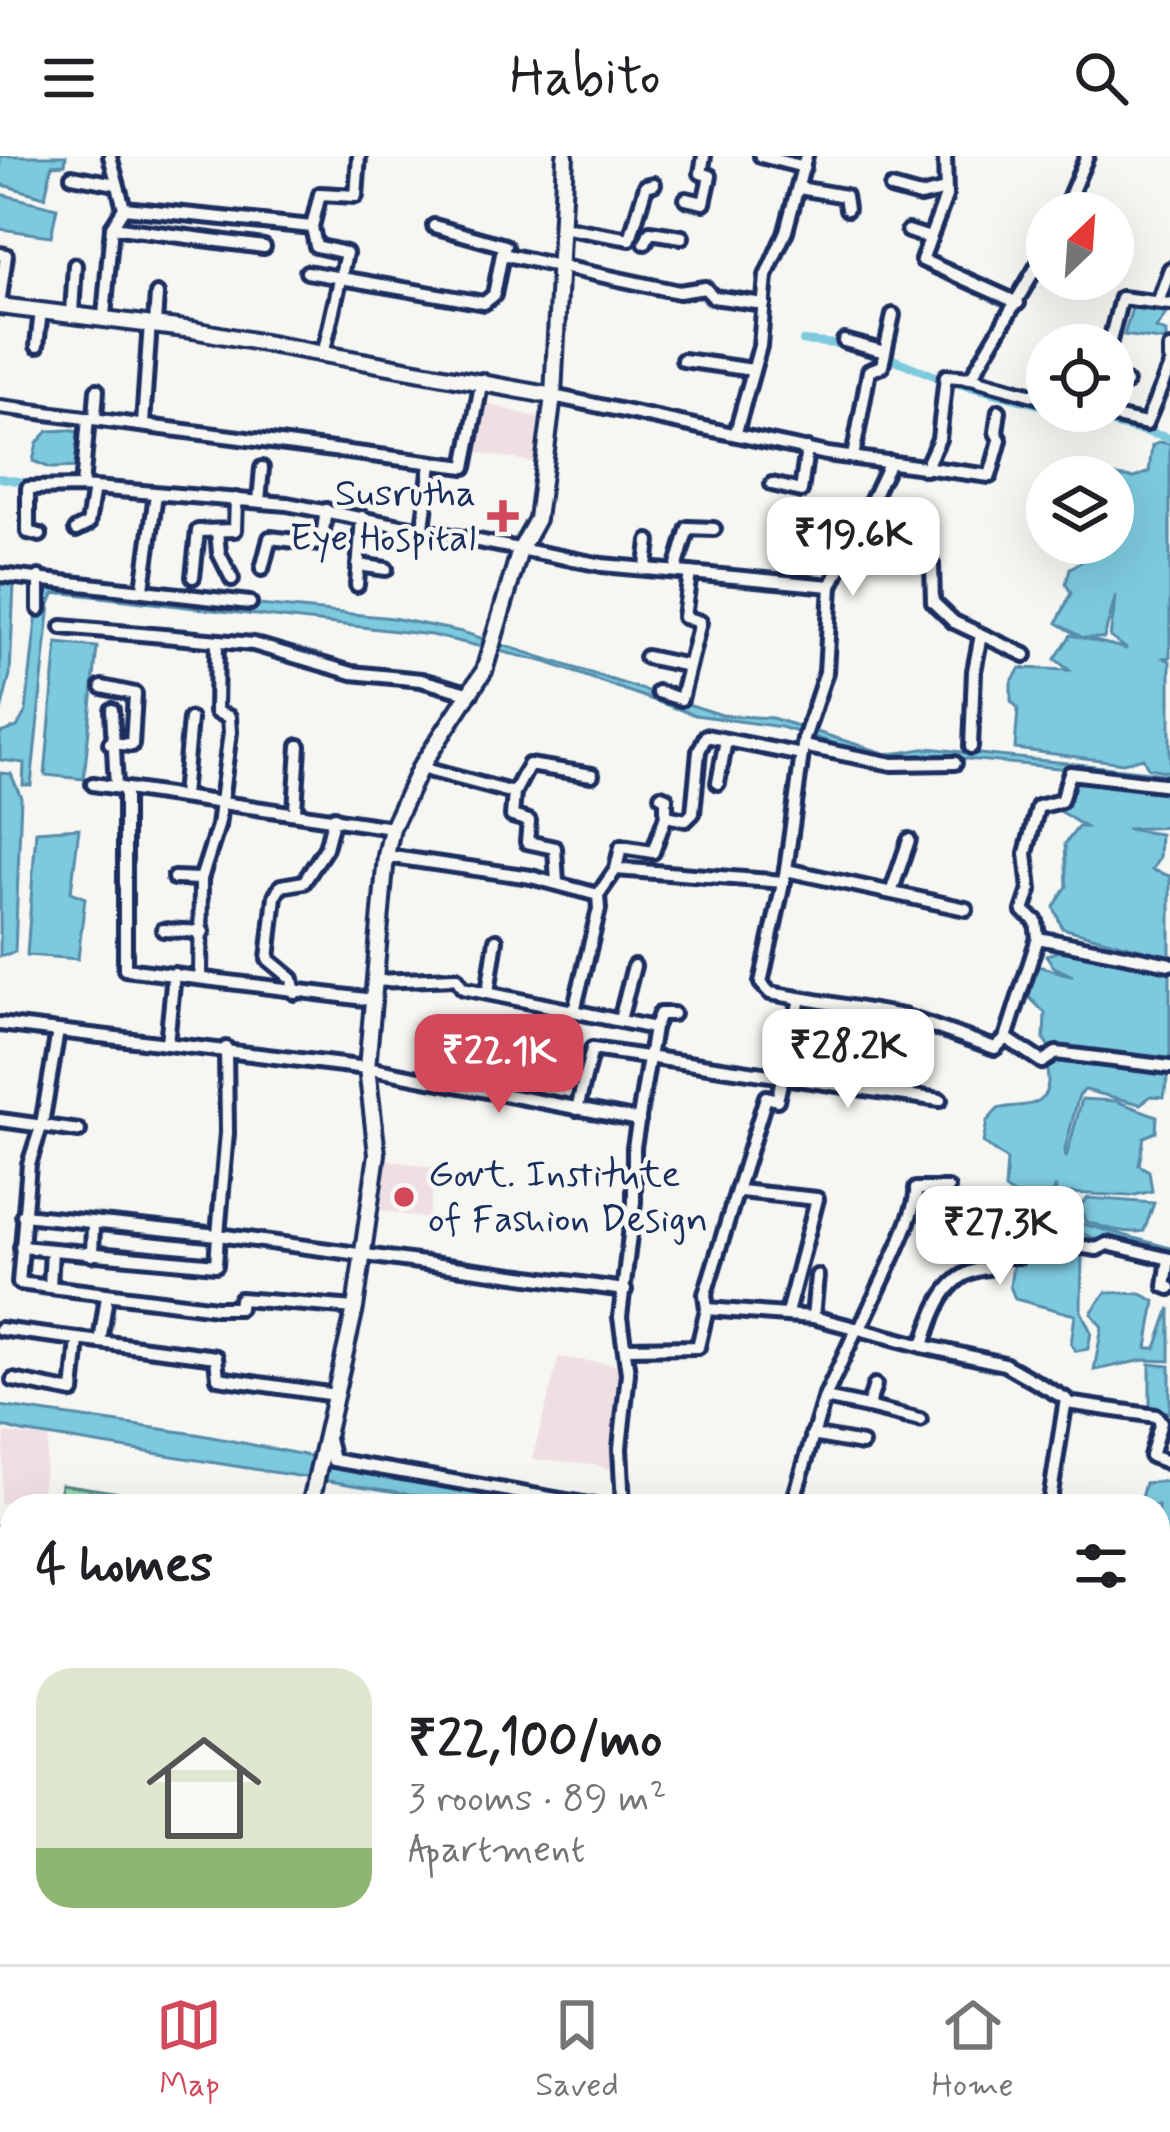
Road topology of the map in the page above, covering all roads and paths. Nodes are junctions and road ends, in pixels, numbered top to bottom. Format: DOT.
graph roads {
  1 [pos="110,156"];
  2 [pos="359,156"];
  3 [pos="566,156"];
  4 [pos="704,156"];
  5 [pos="761,156"];
  6 [pos="945,156"];
  7 [pos="1087,156"];
  8 [pos="805,161"];
  9 [pos="72,176"];
  10 [pos="116,184"];
  11 [pos="654,184"];
  12 [pos="799,188"];
  13 [pos="891,188"];
  14 [pos="942,191"];
  15 [pos="1072,192"];
  16 [pos="686,199"];
  17 [pos="124,208"];
  18 [pos="847,209"];
  19 [pos="225,215"];
  20 [pos="434,226"];
  21 [pos="112,227"];
  22 [pos="312,227"];
  23 [pos="561,227"];
  24 [pos="908,231"];
  25 [pos="682,237"];
  26 [pos="930,238"];
  27 [pos="630,239"];
  28 [pos="222,241"];
  29 [pos="264,247"];
  30 [pos="0,254"];
  31 [pos="502,254"];
  32 [pos="558,264"];
  33 [pos="75,265"];
  34 [pos="1170,268"];
  35 [pos="307,272"];
  36 [pos="340,277"];
  37 [pos="1026,288"];
  38 [pos="157,294"];
  39 [pos="0,302"];
  40 [pos="1018,303"];
  41 [pos="1164,303"];
  42 [pos="764,304"];
  43 [pos="41,311"];
  44 [pos="72,313"];
  45 [pos="893,315"];
  46 [pos="104,316"];
  47 [pos="152,324"];
  48 [pos="1114,324"];
  49 [pos="844,341"];
  50 [pos="37,346"];
  51 [pos="1170,348"];
  52 [pos="885,352"];
  53 [pos="323,355"];
  54 [pos="683,360"];
  55 [pos="1170,363"];
  56 [pos="753,370"];
  57 [pos="971,378"];
  58 [pos="482,380"];
  59 [pos="98,390"];
  60 [pos="1026,393"];
  61 [pos="553,396"];
  62 [pos="0,408"];
  63 [pos="999,411"];
  64 [pos="91,418"];
  65 [pos="1134,421"];
  66 [pos="143,424"];
  67 [pos="736,432"];
  68 [pos="807,448"];
  69 [pos="853,457"];
  70 [pos="890,462"];
  71 [pos="431,464"];
  72 [pos="262,468"];
  73 [pos="925,469"];
  74 [pos="772,484"];
  75 [pos="88,488"];
  76 [pos="156,494"];
  77 [pos="236,499"];
  78 [pos="259,501"];
  79 [pos="326,510"];
  80 [pos="362,517"];
  81 [pos="423,528"];
  82 [pos="714,529"];
  83 [pos="76,530"];
  84 [pos="218,531"];
  85 [pos="40,535"];
  86 [pos="649,541"];
  87 [pos="852,541"];
  88 [pos="520,550"];
  89 [pos="358,565"];
  90 [pos="646,566"];
  91 [pos="262,569"];
  92 [pos="386,569"];
  93 [pos="676,569"];
  94 [pos="691,573"];
  95 [pos="0,575"];
  96 [pos="39,577"];
  97 [pos="193,577"];
  98 [pos="232,579"];
  99 [pos="356,584"];
  100 [pos="831,586"];
  101 [pos="143,588"];
  102 [pos="250,603"];
  103 [pos="39,609"];
  104 [pos="62,627"];
  105 [pos="981,635"];
  106 [pos="217,641"];
  107 [pos="1025,655"];
  108 [pos="646,657"];
  109 [pos="689,666"];
  110 [pos="102,687"];
  111 [pos="658,692"];
  112 [pos="471,694"];
  113 [pos="112,710"];
  114 [pos="190,719"];
  115 [pos="726,740"];
  116 [pos="804,742"];
  117 [pos="110,743"];
  118 [pos="299,746"];
  119 [pos="971,747"];
  120 [pos="955,763"];
  121 [pos="420,768"];
  122 [pos="592,775"];
  123 [pos="718,783"];
  124 [pos="93,784"];
  125 [pos="1170,785"];
  126 [pos="120,789"];
  127 [pos="514,793"];
  128 [pos="183,796"];
  129 [pos="661,796"];
  130 [pos="219,799"];
  131 [pos="295,810"];
  132 [pos="666,816"];
  133 [pos="334,817"];
  134 [pos="392,828"];
  135 [pos="909,840"];
  136 [pos="386,856"];
  137 [pos="616,869"];
  138 [pos="785,876"];
  139 [pos="174,878"];
  140 [pos="201,879"];
  141 [pos="556,883"];
  142 [pos="892,890"];
  143 [pos="598,895"];
  144 [pos="966,909"];
  145 [pos="163,931"];
  146 [pos="203,932"];
  147 [pos="1038,938"];
  148 [pos="496,940"];
  149 [pos="1170,964"];
  150 [pos="634,966"];
  151 [pos="174,974"];
  152 [pos="200,976"];
  153 [pos="374,981"];
  154 [pos="488,992"];
  155 [pos="295,993"];
  156 [pos="800,999"];
  157 [pos="373,1000"];
  158 [pos="574,1011"];
  159 [pos="673,1014"];
  160 [pos="620,1020"];
  161 [pos="0,1024"];
  162 [pos="654,1028"];
  163 [pos="58,1031"];
  164 [pos="1006,1038"];
  165 [pos="167,1042"];
  166 [pos="226,1048"];
  167 [pos="647,1056"];
  168 [pos="1170,1067"];
  169 [pos="367,1068"];
  170 [pos="782,1077"];
  171 [pos="940,1100"];
  172 [pos="578,1109"];
  173 [pos="0,1120"];
  174 [pos="639,1120"];
  175 [pos="42,1124"];
  176 [pos="79,1131"];
  177 [pos="948,1189"];
  178 [pos="740,1191"];
  179 [pos="22,1215"];
  180 [pos="93,1223"];
  181 [pos="146,1227"];
  182 [pos="218,1234"];
  183 [pos="21,1247"];
  184 [pos="52,1250"];
  185 [pos="363,1252"];
  186 [pos="92,1255"];
  187 [pos="143,1258"];
  188 [pos="1170,1259"];
  189 [pos="818,1276"];
  190 [pos="50,1287"];
  191 [pos="1170,1288"];
  192 [pos="625,1290"];
  193 [pos="107,1295"];
  194 [pos="355,1308"];
  195 [pos="707,1309"];
  196 [pos="787,1313"];
  197 [pos="813,1317"];
  198 [pos="0,1329"];
  199 [pos="859,1329"];
  200 [pos="78,1340"];
  201 [pos="100,1342"];
  202 [pos="923,1346"];
  203 [pos="625,1348"];
  204 [pos="13,1380"];
  205 [pos="875,1385"];
  206 [pos="335,1395"];
  207 [pos="825,1398"];
  208 [pos="1067,1402"];
  209 [pos="868,1407"];
  210 [pos="920,1420"];
  211 [pos="325,1433"];
  212 [pos="812,1435"];
  213 [pos="862,1444"];
  214 [pos="1170,1463"];
  215 [pos="312,1494"];
  216 [pos="527,1494"];
  217 [pos="623,1494"];
  218 [pos="795,1494"];
  219 [pos="1051,1494"];
  1 -- 10 [label="street"];
  2 -- 22 [label="street"];
  3 -- 23 [label="main road"];
  4 -- 16 [label="street"];
  5 -- 8 [label="street"];
  6 -- 14 [label="street"];
  7 -- 15 [label="street"];
  8 -- 12 [label="street"];
  9 -- 10 [label="street"];
  10 -- 17 [label="street"];
  11 -- 27 [label="street"];
  12 -- 18 [label="street"];
  12 -- 42 [label="street"];
  13 -- 14 [label="street"];
  14 -- 26 [label="street"];
  17 -- 19 [label="street"];
  17 -- 21 [label="street"];
  19 -- 22 [label="street"];
  19 -- 28 [label="street"];
  20 -- 31 [label="street"];
  21 -- 28 [label="street"];
  21 -- 46 [label="street"];
  22 -- 36 [label="street"];
  23 -- 27 [label="street"];
  23 -- 32 [label="main road"];
  24 -- 26 [label="street"];
  25 -- 27 [label="street"];
  26 -- 40 [label="street"];
  28 -- 29 [label="street"];
  30 -- 39 [label="street"];
  31 -- 32 [label="street"];
  31 -- 36 [label="street"];
  32 -- 42 [label="street"];
  32 -- 61 [label="main road"];
  33 -- 44 [label="street"];
  34 -- 41 [label="street"];
  35 -- 36 [label="street"];
  36 -- 53 [label="street"];
  37 -- 40 [label="street"];
  38 -- 47 [label="street"];
  39 -- 43 [label="main road"];
  40 -- 57 [label="street"];
  41 -- 48 [label="street"];
  42 -- 56 [label="street"];
  43 -- 44 [label="main road"];
  43 -- 50 [label="street"];
  44 -- 46 [label="main road"];
  45 -- 52 [label="street"];
  46 -- 47 [label="main road"];
  47 -- 53 [label="main road"];
  47 -- 66 [label="street"];
  49 -- 52 [label="street"];
  51 -- 55 [label="street"];
  52 -- 69 [label="street"];
  53 -- 58 [label="main road"];
  54 -- 56 [label="street"];
  55 -- 65 [label="street"];
  56 -- 67 [label="street"];
  57 -- 60 [label="street"];
  57 -- 73 [label="street"];
  58 -- 61 [label="main road"];
  58 -- 71 [label="street"];
  59 -- 64 [label="street"];
  61 -- 67 [label="street"];
  61 -- 88 [label="main road"];
  62 -- 64 [label="street"];
  63 -- 73 [label="street"];
  64 -- 66 [label="street"];
  64 -- 75 [label="street"];
  66 -- 71 [label="street"];
  67 -- 68 [label="street"];
  68 -- 69 [label="street"];
  68 -- 74 [label="street"];
  69 -- 70 [label="street"];
  70 -- 73 [label="street"];
  70 -- 87 [label="street"];
  71 -- 81 [label="street"];
  72 -- 78 [label="street"];
  75 -- 76 [label="street"];
  75 -- 83 [label="street"];
  75 -- 85 [label="street"];
  76 -- 77 [label="street"];
  76 -- 101 [label="street"];
  77 -- 78 [label="street"];
  77 -- 84 [label="street"];
  78 -- 79 [label="street"];
  79 -- 80 [label="street"];
  79 -- 91 [label="street"];
  80 -- 81 [label="street"];
  80 -- 89 [label="street"];
  81 -- 88 [label="street"];
  82 -- 93 [label="street"];
  84 -- 97 [label="street"];
  84 -- 98 [label="street"];
  86 -- 90 [label="street"];
  87 -- 100 [label="street"];
  87 -- 105 [label="street"];
  88 -- 90 [label="street"];
  88 -- 112 [label="main road"];
  89 -- 92 [label="street"];
  89 -- 99 [label="street"];
  90 -- 93 [label="street"];
  93 -- 94 [label="street"];
  94 -- 100 [label="street"];
  94 -- 109 [label="street"];
  95 -- 96 [label="street"];
  96 -- 101 [label="street"];
  96 -- 103 [label="street"];
  100 -- 116 [label="street"];
  101 -- 102 [label="street"];
  104 -- 106 [label="street"];
  105 -- 107 [label="street"];
  105 -- 119 [label="street"];
  106 -- 112 [label="street"];
  106 -- 130 [label="street"];
  108 -- 109 [label="street"];
  109 -- 111 [label="street"];
  110 -- 117 [label="street"];
  112 -- 121 [label="main road"];
  113 -- 117 [label="street"];
  114 -- 128 [label="street"];
  115 -- 116 [label="street"];
  115 -- 123 [label="street"];
  115 -- 132 [label="street"];
  116 -- 120 [label="street"];
  116 -- 138 [label="street"];
  117 -- 126 [label="street"];
  118 -- 131 [label="street"];
  121 -- 127 [label="street"];
  121 -- 134 [label="main road"];
  122 -- 127 [label="street"];
  124 -- 126 [label="street"];
  125 -- 147 [label="street"];
  126 -- 128 [label="street"];
  126 -- 151 [label="street"];
  127 -- 141 [label="street"];
  128 -- 130 [label="street"];
  129 -- 132 [label="street"];
  130 -- 131 [label="street"];
  130 -- 140 [label="street"];
  131 -- 133 [label="street"];
  132 -- 137 [label="street"];
  133 -- 134 [label="street"];
  133 -- 155 [label="street"];
  134 -- 136 [label="main road"];
  135 -- 142 [label="street"];
  136 -- 141 [label="street"];
  136 -- 153 [label="main road"];
  137 -- 138 [label="street"];
  137 -- 143 [label="street"];
  138 -- 142 [label="street"];
  138 -- 156 [label="street"];
  139 -- 140 [label="street"];
  140 -- 146 [label="street"];
  141 -- 143 [label="street"];
  142 -- 144 [label="street"];
  143 -- 158 [label="street"];
  145 -- 146 [label="street"];
  146 -- 152 [label="street"];
  147 -- 149 [label="street"];
  147 -- 164 [label="street"];
  148 -- 154 [label="street"];
  150 -- 160 [label="street"];
  151 -- 152 [label="street"];
  151 -- 165 [label="street"];
  152 -- 155 [label="street"];
  153 -- 154 [label="street"];
  153 -- 157 [label="main road"];
  154 -- 158 [label="street"];
  155 -- 157 [label="street"];
  156 -- 164 [label="street"];
  156 -- 170 [label="street"];
  157 -- 169 [label="main road"];
  158 -- 160 [label="street"];
  159 -- 162 [label="street"];
  160 -- 162 [label="street"];
  161 -- 163 [label="street"];
  162 -- 167 [label="street"];
  163 -- 165 [label="street"];
  163 -- 175 [label="street"];
  164 -- 168 [label="street"];
  165 -- 166 [label="street"];
  166 -- 169 [label="street"];
  166 -- 182 [label="street"];
  167 -- 170 [label="street"];
  167 -- 172 [label="street"];
  167 -- 174 [label="street"];
  169 -- 172 [label="street"];
  169 -- 185 [label="main road"];
  170 -- 171 [label="street"];
  170 -- 178 [label="street"];
  172 -- 174 [label="street"];
  173 -- 175 [label="street"];
  174 -- 192 [label="street"];
  175 -- 176 [label="street"];
  175 -- 179 [label="street"];
  177 -- 199 [label="street"];
  178 -- 195 [label="street"];
  178 -- 196 [label="street"];
  179 -- 180 [label="street"];
  179 -- 183 [label="street"];
  180 -- 181 [label="street"];
  180 -- 186 [label="street"];
  181 -- 182 [label="street"];
  181 -- 187 [label="street"];
  182 -- 185 [label="street"];
  182 -- 187 [label="street"];
  183 -- 184 [label="street"];
  183 -- 190 [label="street"];
  184 -- 186 [label="street"];
  184 -- 190 [label="street"];
  185 -- 192 [label="street"];
  185 -- 194 [label="main road"];
  186 -- 187 [label="street"];
  188 -- 191 [label="street"];
  188 -- 202 [label="street"];
  189 -- 197 [label="street"];
  190 -- 193 [label="street"];
  192 -- 203 [label="street"];
  193 -- 194 [label="street"];
  193 -- 201 [label="street"];
  194 -- 206 [label="main road"];
  195 -- 196 [label="street"];
  195 -- 203 [label="street"];
  196 -- 197 [label="street"];
  197 -- 199 [label="street"];
  198 -- 200 [label="street"];
  199 -- 202 [label="street"];
  199 -- 207 [label="street"];
  200 -- 201 [label="street"];
  200 -- 204 [label="street"];
  201 -- 206 [label="street"];
  202 -- 208 [label="street"];
  203 -- 217 [label="street"];
  205 -- 209 [label="street"];
  206 -- 211 [label="main road"];
  207 -- 209 [label="street"];
  207 -- 212 [label="street"];
  208 -- 214 [label="street"];
  208 -- 219 [label="street"];
  209 -- 210 [label="street"];
  211 -- 215 [label="main road"];
  211 -- 216 [label="street"];
  212 -- 213 [label="street"];
  212 -- 218 [label="street"];
}
